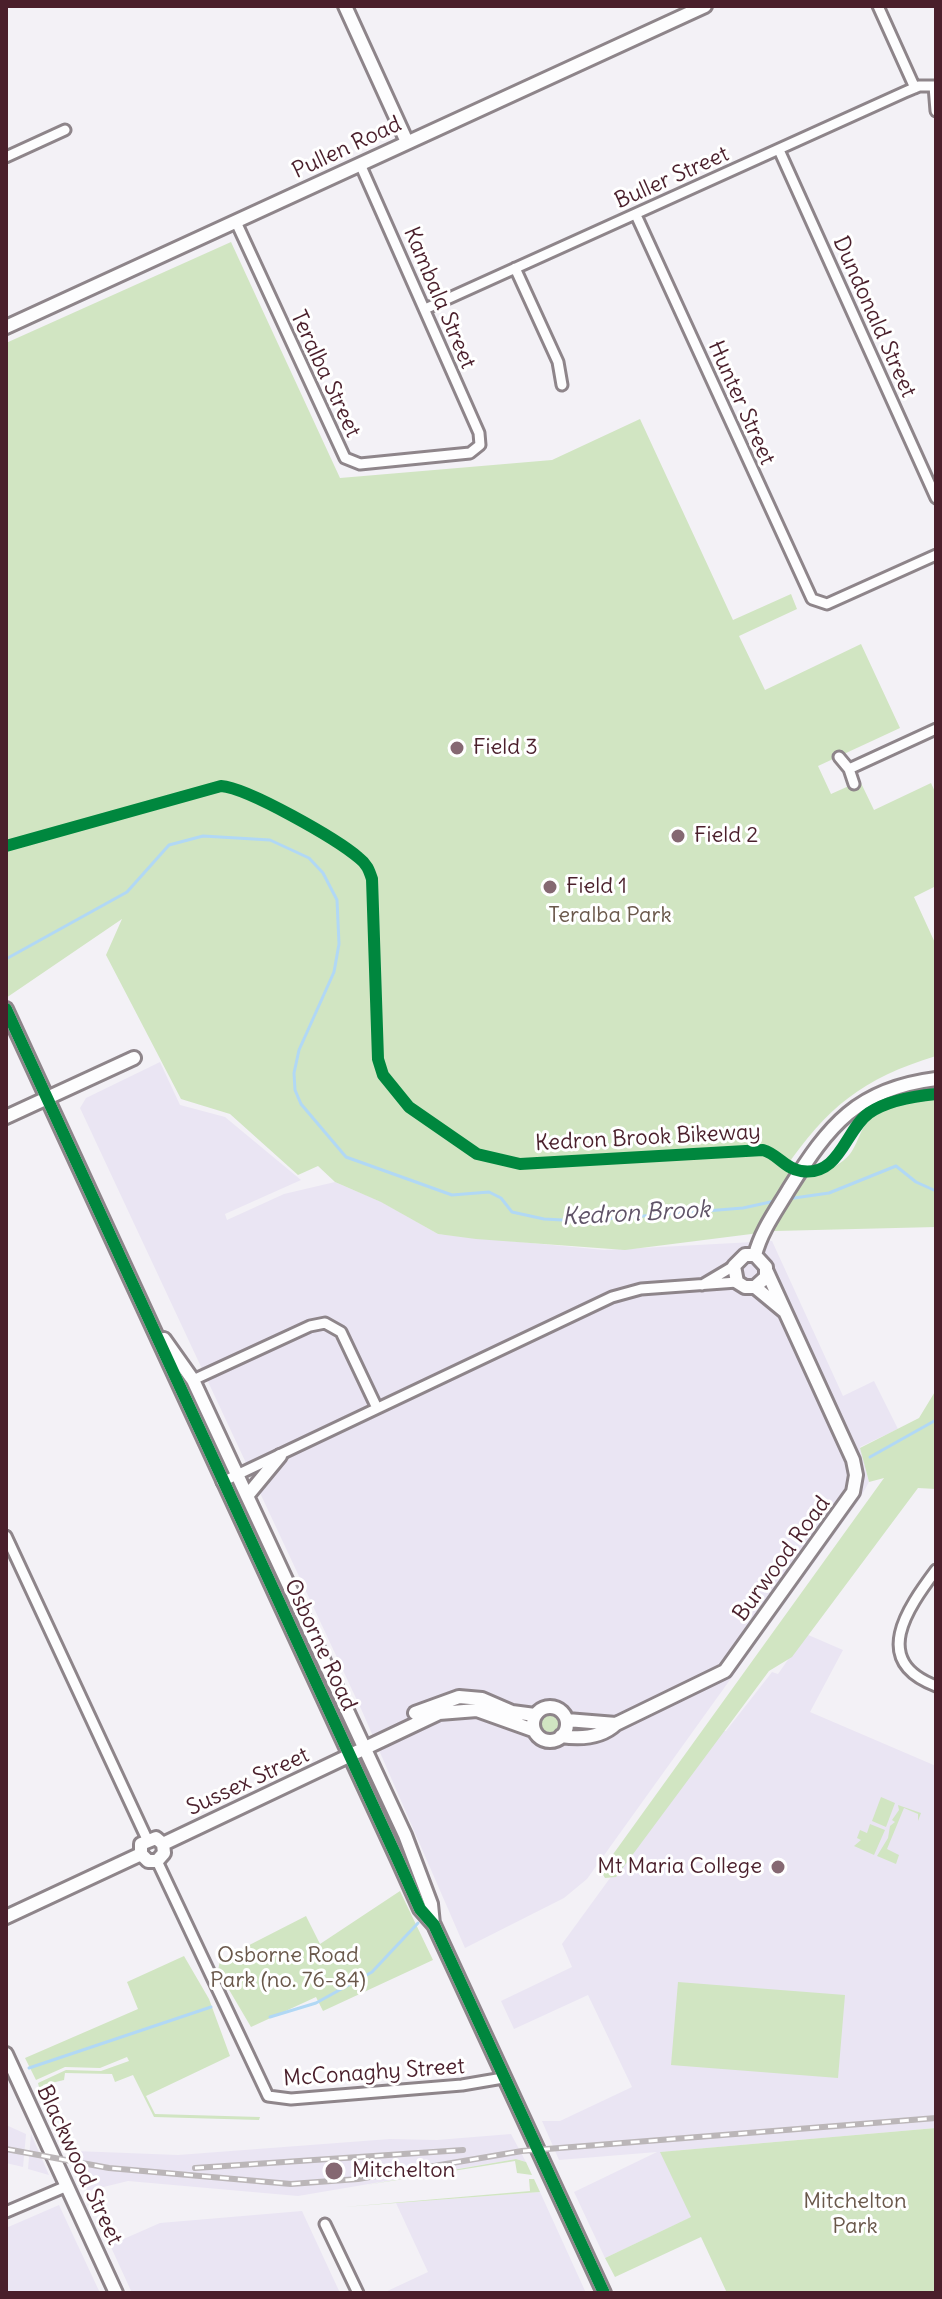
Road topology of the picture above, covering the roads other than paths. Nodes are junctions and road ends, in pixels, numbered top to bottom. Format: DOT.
graph roads {
  1 [pos="345,6"];
  2 [pos="705,6"];
  3 [pos="878,6"];
  4 [pos="935,86"];
  5 [pos="915,88"];
  6 [pos="936,111"];
  7 [pos="65,130"];
  8 [pos="407,142"];
  9 [pos="779,150"];
  10 [pos="6,157"];
  11 [pos="360,164"];
  12 [pos="636,215"];
  13 [pos="236,222"];
  14 [pos="515,268"];
  15 [pos="425,309"];
  16 [pos="6,327"];
  17 [pos="562,385"];
  18 [pos="478,447"];
  19 [pos="936,498"];
  20 [pos="936,555"];
  21 [pos="936,729"];
  22 [pos="839,757"];
  23 [pos="849,769"];
  24 [pos="854,784"];
  25 [pos="6,1009"];
  26 [pos="134,1058"];
  27 [pos="936,1079"];
  28 [pos="47,1097"];
  29 [pos="6,1117"];
  30 [pos="755,1255"];
  31 [pos="734,1266"];
  32 [pos="767,1272"];
  33 [pos="737,1282"];
  34 [pos="702,1285"];
  35 [pos="755,1287"];
  36 [pos="784,1311"];
  37 [pos="153,1324"];
  38 [pos="193,1380"];
  39 [pos="377,1408"];
  40 [pos="280,1456"];
  41 [pos="237,1475"];
  42 [pos="222,1482"];
  43 [pos="247,1496"];
  44 [pos="6,1536"];
  45 [pos="936,1570"];
  46 [pos="936,1686"];
  47 [pos="535,1715"];
  48 [pos="567,1720"];
  49 [pos="616,1724"];
  50 [pos="533,1730"];
  51 [pos="561,1736"];
  52 [pos="363,1744"];
  53 [pos="349,1755"];
  54 [pos="147,1839"];
  55 [pos="163,1844"];
  56 [pos="141,1854"];
  57 [pos="157,1861"];
  58 [pos="6,1917"];
  59 [pos="434,1925"];
  60 [pos="6,2054"];
  61 [pos="503,2078"];
  62 [pos="67,2186"];
  63 [pos="6,2212"];
  64 [pos="325,2224"];
  65 [pos="116,2293"];
  66 [pos="358,2293"];
  67 [pos="604,2293"];
  1 -- 8 [label="street"];
  2 -- 8 [label="street, Pullen Road"];
  3 -- 5 [label="street"];
  4 -- 5 [label="street, Buller Street"];
  4 -- 6 [label="street"];
  5 -- 9 [label="street, Buller Street"];
  7 -- 10 [label="street"];
  8 -- 11 [label="street, Pullen Road"];
  9 -- 12 [label="street, Buller Street"];
  9 -- 19 [label="street, Dundonald Street"];
  11 -- 13 [label="street, Pullen Road"];
  11 -- 15 [label="street, Kambala Street"];
  12 -- 14 [label="street, Buller Street"];
  12 -- 20 [label="street, Hunter Street"];
  13 -- 16 [label="street, Pullen Road"];
  13 -- 18 [label="street, Teralba Street"];
  14 -- 15 [label="street, Buller Street"];
  14 -- 17 [label="street"];
  15 -- 18 [label="street, Kambala Street"];
  21 -- 23 [label="street"];
  22 -- 23 [label="street"];
  23 -- 24 [label="street"];
  25 -- 28 [label="street, Osborne Road"];
  26 -- 28 [label="street"];
  27 -- 30 [label="street"];
  28 -- 29 [label="street"];
  28 -- 37 [label="street, Osborne Road"];
  30 -- 31 [label="street"];
  30 -- 32 [label="street"];
  31 -- 33 [label="street"];
  31 -- 34 [label="street"];
  32 -- 35 [label="street"];
  32 -- 36 [label="street, Burwood Road"];
  33 -- 34 [label="street"];
  33 -- 35 [label="street"];
  34 -- 39 [label="street"];
  35 -- 36 [label="street"];
  36 -- 49 [label="street, Burwood Road"];
  37 -- 38 [label="street, Osborne Road"];
  37 -- 42 [label="street, Osborne Road"];
  38 -- 39 [label="street"];
  38 -- 41 [label="street, Osborne Road"];
  39 -- 40 [label="street"];
  40 -- 41 [label="street"];
  40 -- 43 [label="street"];
  41 -- 42 [label="street"];
  41 -- 43 [label="street, Osborne Road"];
  42 -- 53 [label="street, Osborne Road"];
  43 -- 52 [label="street, Osborne Road"];
  44 -- 54 [label="street"];
  45 -- 46 [label="street"];
  47 -- 48 [label="street"];
  47 -- 50 [label="street"];
  47 -- 52 [label="street"];
  48 -- 49 [label="street"];
  48 -- 51 [label="street"];
  49 -- 51 [label="street, Burwood Road"];
  50 -- 51 [label="street"];
  50 -- 52 [label="street"];
  52 -- 53 [label="street"];
  52 -- 59 [label="street, Osborne Road"];
  53 -- 55 [label="street, Sussex Street"];
  53 -- 59 [label="street, Osborne Road"];
  54 -- 55 [label="street"];
  54 -- 56 [label="street"];
  55 -- 57 [label="street"];
  56 -- 57 [label="street"];
  56 -- 58 [label="street"];
  57 -- 61 [label="street, McConaghy Street"];
  59 -- 61 [label="street, Osborne Road"];
  60 -- 62 [label="street, Blackwood Street"];
  61 -- 67 [label="street, Osborne Road"];
  62 -- 63 [label="street"];
  62 -- 65 [label="street, Blackwood Street"];
  64 -- 66 [label="street"];
}
